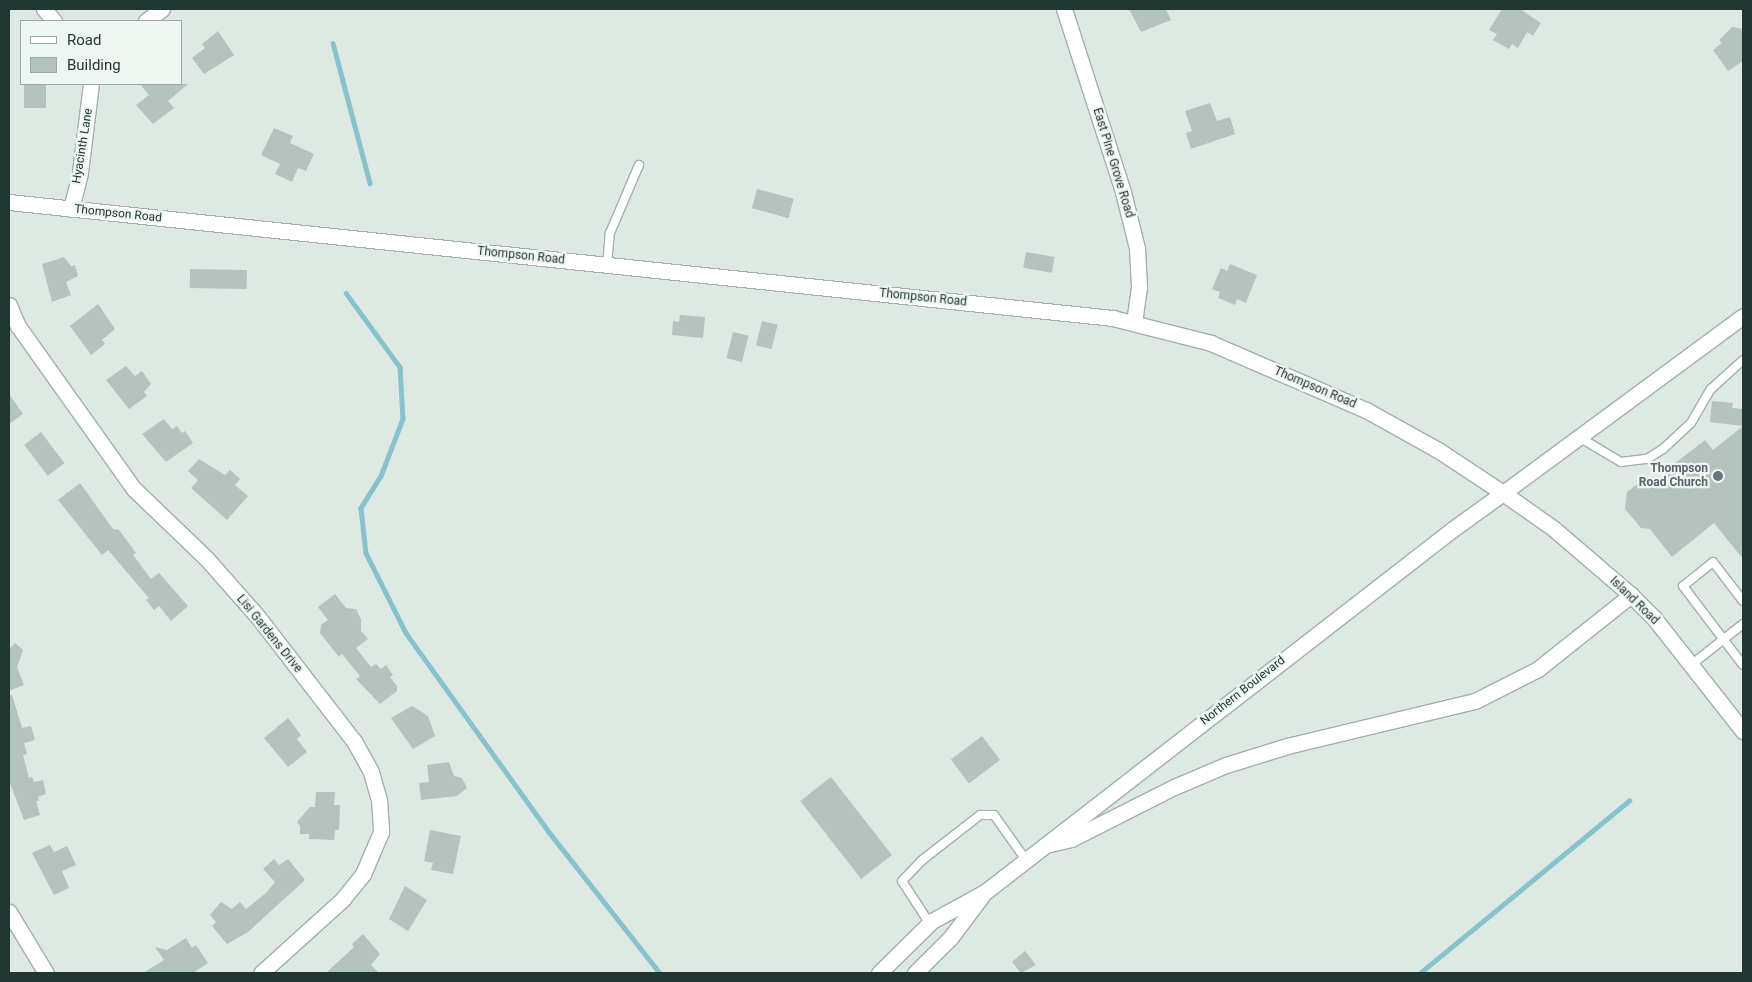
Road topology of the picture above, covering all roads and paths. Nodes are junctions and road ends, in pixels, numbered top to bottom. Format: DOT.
graph roads {
  1 [pos="44,9"];
  2 [pos="162,9"];
  3 [pos="1064,9"];
  4 [pos="53,20"];
  5 [pos="147,20"];
  6 [pos="91,85"];
  7 [pos="639,165"];
  8 [pos="9,202"];
  9 [pos="71,209"];
  10 [pos="607,265"];
  11 [pos="9,305"];
  12 [pos="1743,316"];
  13 [pos="1134,322"];
  14 [pos="1743,360"];
  15 [pos="1579,437"];
  16 [pos="1504,493"];
  17 [pos="1631,595"];
  18 [pos="1743,601"];
  19 [pos="1743,624"];
  20 [pos="1723,640"];
  21 [pos="1691,665"];
  22 [pos="1743,665"];
  23 [pos="1743,731"];
  24 [pos="1044,846"];
  25 [pos="1026,860"];
  26 [pos="985,892"];
  27 [pos="9,912"];
  28 [pos="930,924"];
  29 [pos="46,973"];
  30 [pos="260,973"];
  31 [pos="879,973"];
  32 [pos="915,973"];
  1 -- 4 [label="street"];
  2 -- 5 [label="street"];
  3 -- 13 [label="street, East Pine Grove Road"];
  6 -- 9 [label="street, Hyacinth Lane"];
  7 -- 10 [label="lane"];
  8 -- 9 [label="street, Thompson Road"];
  9 -- 10 [label="street, Thompson Road"];
  10 -- 13 [label="street, Thompson Road"];
  11 -- 30 [label="street, Lisi Gardens Drive"];
  12 -- 15 [label="street"];
  13 -- 16 [label="street, Thompson Road"];
  14 -- 15 [label="lane"];
  15 -- 16 [label="street"];
  16 -- 17 [label="street, Island Road"];
  16 -- 24 [label="street, Northern Boulevard"];
  17 -- 21 [label="street, Island Road"];
  17 -- 24 [label="street"];
  18 -- 20 [label="lane"];
  19 -- 20 [label="lane"];
  20 -- 21 [label="lane"];
  20 -- 22 [label="lane"];
  21 -- 23 [label="street, Island Road"];
  24 -- 25 [label="street, Northern Boulevard"];
  25 -- 26 [label="street, Northern Boulevard"];
  25 -- 28 [label="lane"];
  26 -- 28 [label="street, Northern Boulevard"];
  26 -- 32 [label="street, Northern Boulevard"];
  27 -- 29 [label="street"];
  28 -- 31 [label="street, Northern Boulevard"];
}
